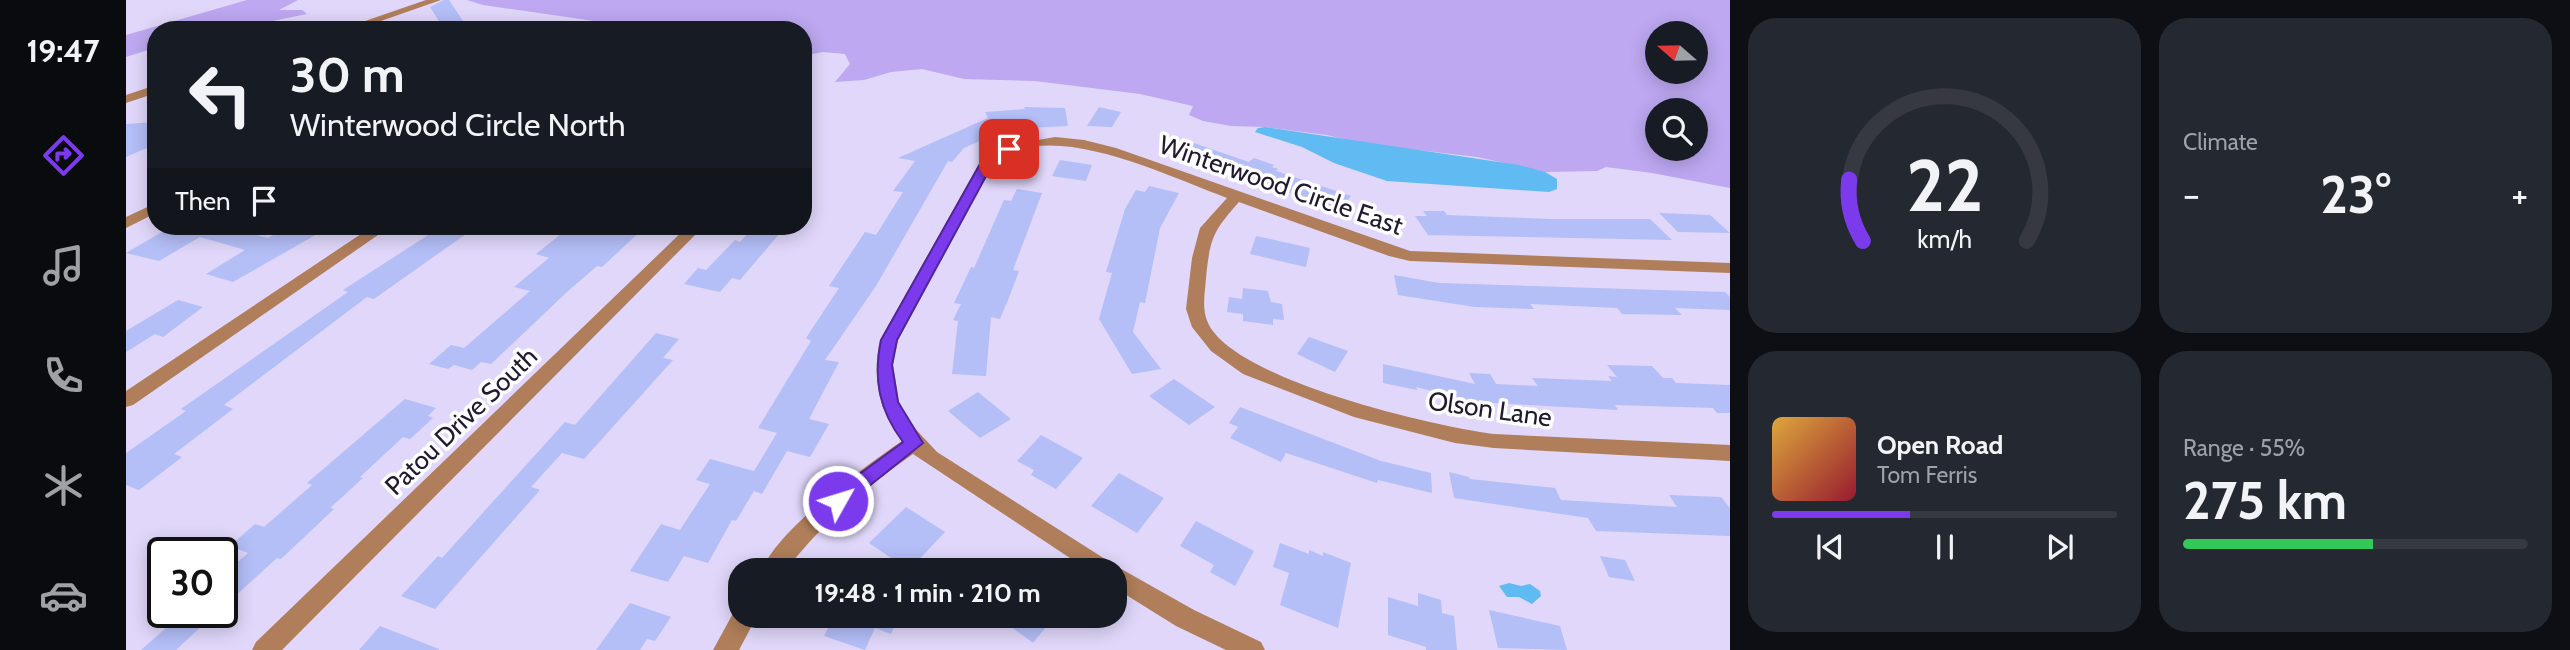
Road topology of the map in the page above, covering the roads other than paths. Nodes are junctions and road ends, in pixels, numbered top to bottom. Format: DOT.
graph roads {
  1 [pos="436,0"];
  2 [pos="371,21"];
  3 [pos="147,92"];
  4 [pos="142,94"];
  5 [pos="147,97"];
  6 [pos="126,99"];
  7 [pos="1236,197"];
  8 [pos="147,212"];
  9 [pos="126,223"];
  10 [pos="370,235"];
  11 [pos="687,235"];
  12 [pos="1730,268"];
  13 [pos="126,400"];
  14 [pos="914,443"];
  15 [pos="1730,453"];
  16 [pos="782,558"];
  17 [pos="1087,558"];
  18 [pos="1127,583"];
  19 [pos="738,628"];
  20 [pos="265,650"];
  21 [pos="726,650"];
  22 [pos="1252,650"];
  1 -- 2 [label="street"];
  3 -- 4 [label="street"];
  4 -- 5 [label="street"];
  4 -- 6 [label="street"];
  7 -- 12 [label="street, Winterwood Circle East"];
  7 -- 14 [label="street, Winterwood Circle East"];
  7 -- 15 [label="street, Olson Lane"];
  8 -- 9 [label="street"];
  10 -- 13 [label="street"];
  11 -- 20 [label="street, Patou Drive South"];
  14 -- 16 [label="street"];
  14 -- 17 [label="street, Winterwood Circle East"];
  18 -- 22 [label="street"];
  19 -- 21 [label="street"];
}
